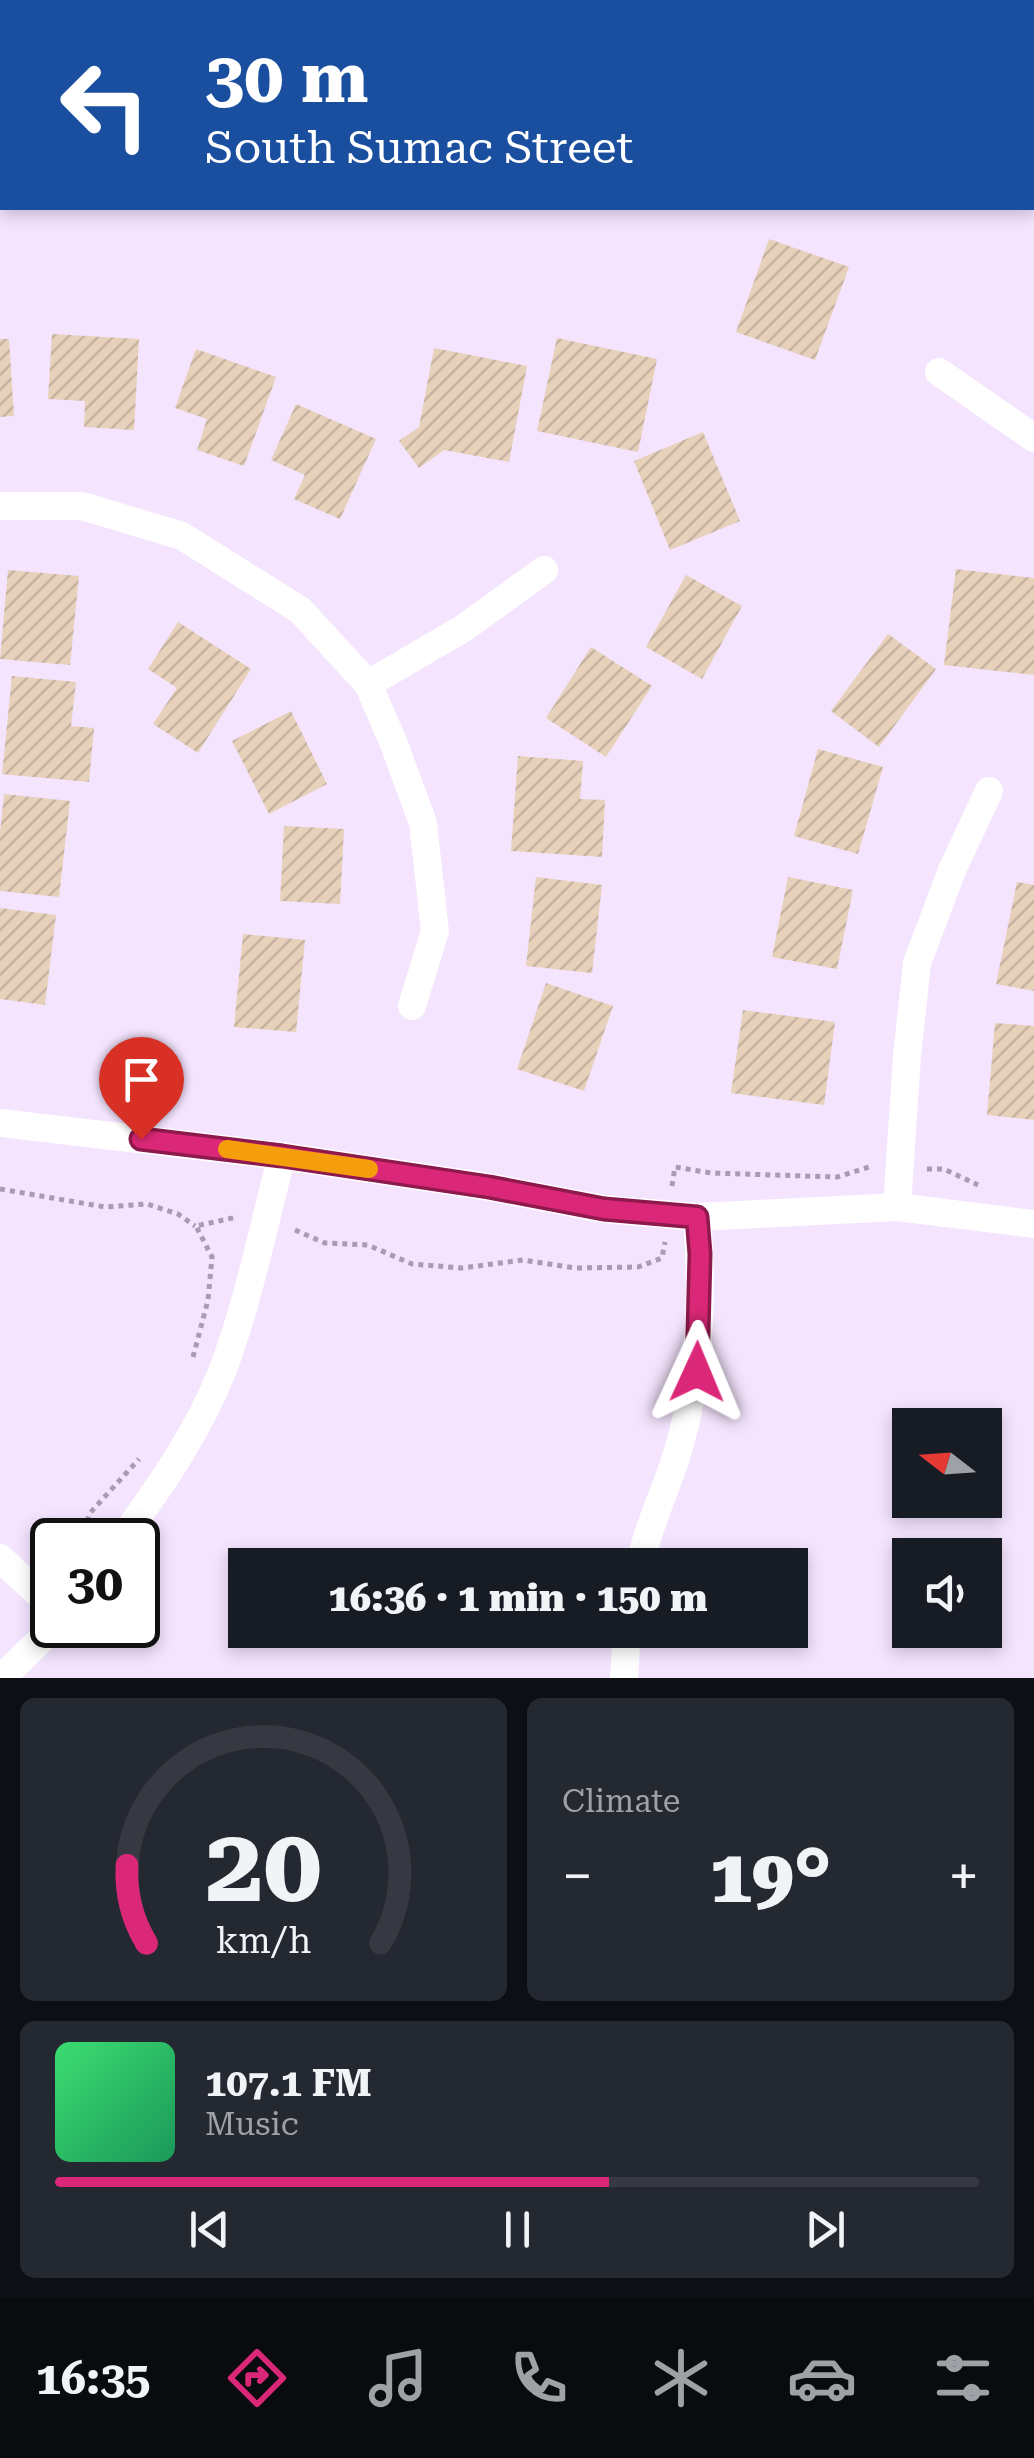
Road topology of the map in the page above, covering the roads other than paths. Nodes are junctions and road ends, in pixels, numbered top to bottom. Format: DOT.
graph roads {
  1 [pos="939,372"];
  2 [pos="1034,438"];
  3 [pos="0,506"];
  4 [pos="544,570"];
  5 [pos="368,684"];
  6 [pos="989,791"];
  7 [pos="412,1006"];
  8 [pos="0,1123"];
  9 [pos="282,1156"];
  10 [pos="896,1208"];
  11 [pos="697,1217"];
  12 [pos="1034,1224"];
  13 [pos="137,1518"];
  14 [pos="646,1548"];
  15 [pos="0,1558"];
  16 [pos="30,1586"];
  17 [pos="33,1648"];
  18 [pos="626,1648"];
  19 [pos="2,1678"];
  20 [pos="624,1678"];
  1 -- 2 [label="street"];
  3 -- 5 [label="street"];
  4 -- 5 [label="street"];
  5 -- 7 [label="street"];
  6 -- 10 [label="street"];
  8 -- 9 [label="street"];
  9 -- 11 [label="street"];
  9 -- 13 [label="street"];
  10 -- 11 [label="street"];
  10 -- 12 [label="street"];
  11 -- 14 [label="street"];
  15 -- 16 [label="street"];
  17 -- 19 [label="street"];
  18 -- 20 [label="street"];
}
